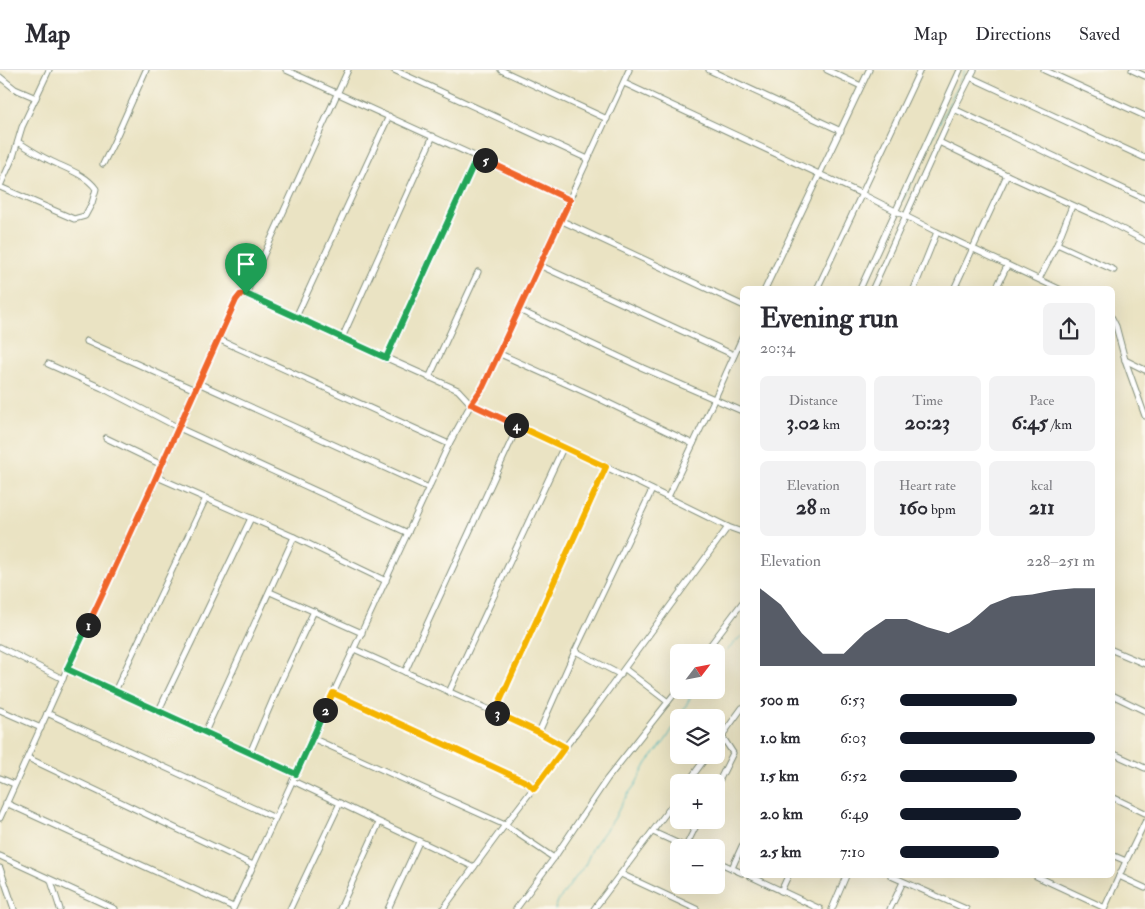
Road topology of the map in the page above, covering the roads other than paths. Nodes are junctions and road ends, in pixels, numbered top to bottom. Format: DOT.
graph roads {
  1 [pos="49,70"];
  2 [pos="146,70"];
  3 [pos="286,70"];
  4 [pos="348,70"];
  5 [pos="394,70"];
  6 [pos="501,70"];
  7 [pos="629,70"];
  8 [pos="709,70"];
  9 [pos="827,70"];
  10 [pos="869,70"];
  11 [pos="920,70"];
  12 [pos="960,70"];
  13 [pos="974,70"];
  14 [pos="1044,70"];
  15 [pos="1132,70"];
  16 [pos="1145,76"];
  17 [pos="0,77"];
  18 [pos="970,77"];
  19 [pos="624,83"];
  20 [pos="861,86"];
  21 [pos="338,93"];
  22 [pos="36,98"];
  23 [pos="954,109"];
  24 [pos="389,116"];
  25 [pos="1145,116"];
  26 [pos="606,119"];
  27 [pos="841,131"];
  28 [pos="433,136"];
  29 [pos="18,142"];
  30 [pos="939,142"];
  31 [pos="477,157"];
  32 [pos="1145,158"];
  33 [pos="588,159"];
  34 [pos="103,164"];
  35 [pos="819,174"];
  36 [pos="1007,175"];
  37 [pos="0,187"];
  38 [pos="862,194"];
  39 [pos="1145,199"];
  40 [pos="570,200"];
  41 [pos="1072,206"];
  42 [pos="896,211"];
  43 [pos="906,216"];
  44 [pos="560,220"];
  45 [pos="937,232"];
  46 [pos="1145,241"];
  47 [pos="1057,244"];
  48 [pos="972,249"];
  49 [pos="539,265"];
  50 [pos="1007,266"];
  51 [pos="1114,270"];
  52 [pos="478,272"];
  53 [pos="1039,279"];
  54 [pos="766,286"];
  55 [pos="818,286"];
  56 [pos="861,286"];
  57 [pos="874,286"];
  58 [pos="915,286"];
  59 [pos="955,286"];
  60 [pos="997,286"];
  61 [pos="1053,286"];
  62 [pos="246,294"];
  63 [pos="740,304"];
  64 [pos="519,310"];
  65 [pos="296,317"];
  66 [pos="1115,324"];
  67 [pos="342,338"];
  68 [pos="218,339"];
  69 [pos="86,341"];
  70 [pos="740,342"];
  71 [pos="498,353"];
  72 [pos="734,355"];
  73 [pos="386,358"];
  74 [pos="1125,360"];
  75 [pos="48,364"];
  76 [pos="1145,370"];
  77 [pos="429,378"];
  78 [pos="198,383"];
  79 [pos="195,390"];
  80 [pos="715,398"];
  81 [pos="471,404"];
  82 [pos="740,410"];
  83 [pos="1145,416"];
  84 [pos="518,426"];
  85 [pos="179,428"];
  86 [pos="106,438"];
  87 [pos="449,444"];
  88 [pos="693,444"];
  89 [pos="563,448"];
  90 [pos="162,465"];
  91 [pos="606,467"];
  92 [pos="157,477"];
  93 [pos="429,488"];
  94 [pos="652,490"];
  95 [pos="668,497"];
  96 [pos="206,498"];
  97 [pos="251,518"];
  98 [pos="728,527"];
  99 [pos="740,531"];
  100 [pos="408,533"];
  101 [pos="294,537"];
  102 [pos="386,581"];
  103 [pos="270,592"];
  104 [pos="740,606"];
  105 [pos="314,612"];
  106 [pos="362,633"];
  107 [pos="711,644"];
  108 [pos="0,647"];
  109 [pos="354,649"];
  110 [pos="575,651"];
  111 [pos="1115,651"];
  112 [pos="1145,664"];
  113 [pos="67,669"];
  114 [pos="625,669"];
  115 [pos="405,672"];
  116 [pos="621,675"];
  117 [pos="63,678"];
  118 [pos="115,690"];
  119 [pos="449,692"];
  120 [pos="333,693"];
  121 [pos="1115,697"];
  122 [pos="670,699"];
  123 [pos="668,702"];
  124 [pos="0,710"];
  125 [pos="159,710"];
  126 [pos="740,711"];
  127 [pos="1145,711"];
  128 [pos="495,712"];
  129 [pos="47,714"];
  130 [pos="41,728"];
  131 [pos="205,732"];
  132 [pos="538,732"];
  133 [pos="725,732"];
  134 [pos="312,738"];
  135 [pos="725,741"];
  136 [pos="565,747"];
  137 [pos="250,753"];
  138 [pos="1115,754"];
  139 [pos="28,758"];
  140 [pos="1145,768"];
  141 [pos="296,774"];
  142 [pos="723,774"];
  143 [pos="0,778"];
  144 [pos="292,781"];
  145 [pos="14,784"];
  146 [pos="534,789"];
  147 [pos="1115,798"];
  148 [pos="6,803"];
  149 [pos="340,803"];
  150 [pos="670,808"];
  151 [pos="1145,813"];
  152 [pos="0,818"];
  153 [pos="275,818"];
  154 [pos="1145,822"];
  155 [pos="379,823"];
  156 [pos="505,825"];
  157 [pos="653,832"];
  158 [pos="1143,834"];
  159 [pos="670,840"];
  160 [pos="419,842"];
  161 [pos="740,850"];
  162 [pos="0,856"];
  163 [pos="1115,856"];
  164 [pos="554,858"];
  165 [pos="1126,861"];
  166 [pos="253,864"];
  167 [pos="725,865"];
  168 [pos="474,867"];
  169 [pos="0,868"];
  170 [pos="732,868"];
  171 [pos="740,872"];
  172 [pos="621,874"];
  173 [pos="1119,876"];
  174 [pos="754,878"];
  175 [pos="787,878"];
  176 [pos="845,878"];
  177 [pos="895,878"];
  178 [pos="1040,878"];
  179 [pos="52,880"];
  180 [pos="903,882"];
  181 [pos="1145,888"];
  182 [pos="781,891"];
  183 [pos="951,903"];
  184 [pos="107,907"];
  185 [pos="233,908"];
  186 [pos="1105,908"];
  187 [pos="14,909"];
  188 [pos="60,909"];
  189 [pos="115,909"];
  190 [pos="290,909"];
  191 [pos="340,909"];
  192 [pos="388,909"];
  193 [pos="443,909"];
  194 [pos="516,909"];
  195 [pos="594,909"];
  196 [pos="696,909"];
  197 [pos="820,909"];
  198 [pos="832,909"];
  199 [pos="890,909"];
  200 [pos="948,909"];
  201 [pos="966,909"];
  1 -- 22 [label="street"];
  2 -- 34 [label="street"];
  3 -- 21 [label="street"];
  4 -- 21 [label="street"];
  5 -- 33 [label="street"];
  6 -- 26 [label="street"];
  7 -- 19 [label="street"];
  8 -- 27 [label="street"];
  9 -- 20 [label="street"];
  10 -- 20 [label="street"];
  11 -- 38 [label="street"];
  12 -- 42 [label="street"];
  13 -- 18 [label="street"];
  14 -- 25 [label="street"];
  15 -- 16 [label="street"];
  17 -- 22 [label="street"];
  18 -- 23 [label="street"];
  18 -- 32 [label="street"];
  19 -- 26 [label="street"];
  19 -- 35 [label="street"];
  20 -- 27 [label="street"];
  21 -- 24 [label="street"];
  21 -- 62 [label="street"];
  22 -- 29 [label="street"];
  23 -- 30 [label="street"];
  23 -- 39 [label="street"];
  24 -- 28 [label="street"];
  24 -- 65 [label="street"];
  26 -- 33 [label="street"];
  27 -- 35 [label="street"];
  28 -- 31 [label="street"];
  28 -- 67 [label="street"];
  29 -- 37 [label="street"];
  29 -- 37 [label="street"];
  30 -- 36 [label="street"];
  30 -- 43 [label="street"];
  31 -- 40 [label="street"];
  31 -- 73 [label="street"];
  33 -- 40 [label="street"];
  35 -- 38 [label="street"];
  35 -- 54 [label="street"];
  36 -- 41 [label="street"];
  36 -- 48 [label="street"];
  38 -- 42 [label="street"];
  38 -- 55 [label="street"];
  40 -- 44 [label="street"];
  41 -- 46 [label="street"];
  41 -- 47 [label="street"];
  42 -- 43 [label="street"];
  42 -- 56 [label="street"];
  43 -- 45 [label="street"];
  43 -- 57 [label="street"];
  44 -- 49 [label="street"];
  44 -- 63 [label="street"];
  45 -- 48 [label="street"];
  45 -- 58 [label="street"];
  47 -- 51 [label="street"];
  47 -- 53 [label="street"];
  48 -- 50 [label="street"];
  48 -- 59 [label="street"];
  49 -- 64 [label="street"];
  49 -- 72 [label="street"];
  50 -- 53 [label="street"];
  50 -- 60 [label="street"];
  52 -- 77 [label="street"];
  53 -- 61 [label="street"];
  62 -- 65 [label="street"];
  62 -- 68 [label="street"];
  64 -- 71 [label="street"];
  64 -- 80 [label="street"];
  65 -- 67 [label="street"];
  66 -- 74 [label="street"];
  67 -- 73 [label="street"];
  68 -- 78 [label="street"];
  68 -- 87 [label="street"];
  69 -- 79 [label="street"];
  70 -- 72 [label="street"];
  71 -- 81 [label="street"];
  71 -- 88 [label="street"];
  72 -- 80 [label="street"];
  73 -- 77 [label="street"];
  74 -- 76 [label="street"];
  74 -- 83 [label="street"];
  75 -- 85 [label="street"];
  77 -- 81 [label="street"];
  78 -- 79 [label="street"];
  78 -- 93 [label="street"];
  79 -- 85 [label="street"];
  80 -- 82 [label="street"];
  80 -- 88 [label="street"];
  81 -- 84 [label="street"];
  81 -- 87 [label="street"];
  84 -- 89 [label="street"];
  84 -- 115 [label="street"];
  85 -- 90 [label="street"];
  85 -- 100 [label="street"];
  86 -- 90 [label="street"];
  87 -- 93 [label="street"];
  88 -- 95 [label="street"];
  89 -- 91 [label="street"];
  89 -- 119 [label="street"];
  90 -- 92 [label="street"];
  91 -- 94 [label="street"];
  91 -- 128 [label="street"];
  92 -- 96 [label="street"];
  92 -- 113 [label="street"];
  93 -- 100 [label="street"];
  94 -- 95 [label="street"];
  94 -- 110 [label="street"];
  95 -- 98 [label="street"];
  96 -- 97 [label="street"];
  96 -- 118 [label="street"];
  97 -- 101 [label="street"];
  97 -- 125 [label="street"];
  98 -- 99 [label="street"];
  98 -- 114 [label="street"];
  100 -- 102 [label="street"];
  101 -- 102 [label="street"];
  101 -- 103 [label="street"];
  102 -- 106 [label="street"];
  103 -- 105 [label="street"];
  103 -- 131 [label="street"];
  104 -- 107 [label="street"];
  105 -- 106 [label="street"];
  105 -- 137 [label="street"];
  106 -- 109 [label="street"];
  108 -- 117 [label="street"];
  109 -- 115 [label="street"];
  109 -- 120 [label="street"];
  110 -- 116 [label="street"];
  110 -- 132 [label="street"];
  111 -- 112 [label="street"];
  113 -- 117 [label="street"];
  113 -- 118 [label="street"];
  114 -- 116 [label="street"];
  114 -- 123 [label="street"];
  115 -- 119 [label="street"];
  116 -- 136 [label="street"];
  117 -- 129 [label="street"];
  118 -- 125 [label="street"];
  119 -- 128 [label="street"];
  120 -- 134 [label="street"];
  120 -- 146 [label="street"];
  121 -- 127 [label="street"];
  122 -- 123 [label="street"];
  123 -- 164 [label="street"];
  124 -- 130 [label="street"];
  125 -- 131 [label="street"];
  126 -- 133 [label="street"];
  128 -- 132 [label="street"];
  129 -- 130 [label="street"];
  129 -- 153 [label="street"];
  130 -- 139 [label="street"];
  131 -- 137 [label="street"];
  132 -- 136 [label="street"];
  134 -- 141 [label="street"];
  134 -- 156 [label="street"];
  135 -- 142 [label="street"];
  136 -- 146 [label="street"];
  137 -- 141 [label="street"];
  138 -- 140 [label="street"];
  139 -- 145 [label="street"];
  139 -- 166 [label="street"];
  141 -- 144 [label="street"];
  143 -- 145 [label="street"];
  144 -- 149 [label="street"];
  144 -- 153 [label="street"];
  145 -- 148 [label="street"];
  146 -- 156 [label="street"];
  147 -- 151 [label="street"];
  148 -- 152 [label="street"];
  148 -- 185 [label="street"];
  149 -- 155 [label="street"];
  149 -- 190 [label="street"];
  150 -- 157 [label="street"];
  153 -- 166 [label="street"];
  154 -- 158 [label="street"];
  155 -- 160 [label="street"];
  155 -- 191 [label="street"];
  156 -- 164 [label="street"];
  156 -- 168 [label="street"];
  157 -- 159 [label="street"];
  157 -- 172 [label="street"];
  158 -- 165 [label="street"];
  160 -- 168 [label="street"];
  160 -- 192 [label="street"];
  161 -- 170 [label="street"];
  162 -- 179 [label="street"];
  163 -- 165 [label="street"];
  164 -- 194 [label="street"];
  165 -- 173 [label="street"];
  166 -- 185 [label="street"];
  167 -- 170 [label="street"];
  168 -- 193 [label="street"];
  169 -- 187 [label="street"];
  170 -- 171 [label="street"];
  172 -- 195 [label="street"];
  172 -- 196 [label="street"];
  173 -- 181 [label="street"];
  173 -- 186 [label="street"];
  174 -- 182 [label="street"];
  175 -- 182 [label="street"];
  176 -- 198 [label="street"];
  177 -- 180 [label="street"];
  178 -- 186 [label="street"];
  179 -- 184 [label="street"];
  179 -- 188 [label="street"];
  180 -- 183 [label="street"];
  180 -- 199 [label="street"];
  182 -- 197 [label="street"];
  183 -- 200 [label="street"];
  183 -- 201 [label="street"];
  184 -- 189 [label="street"];
}
